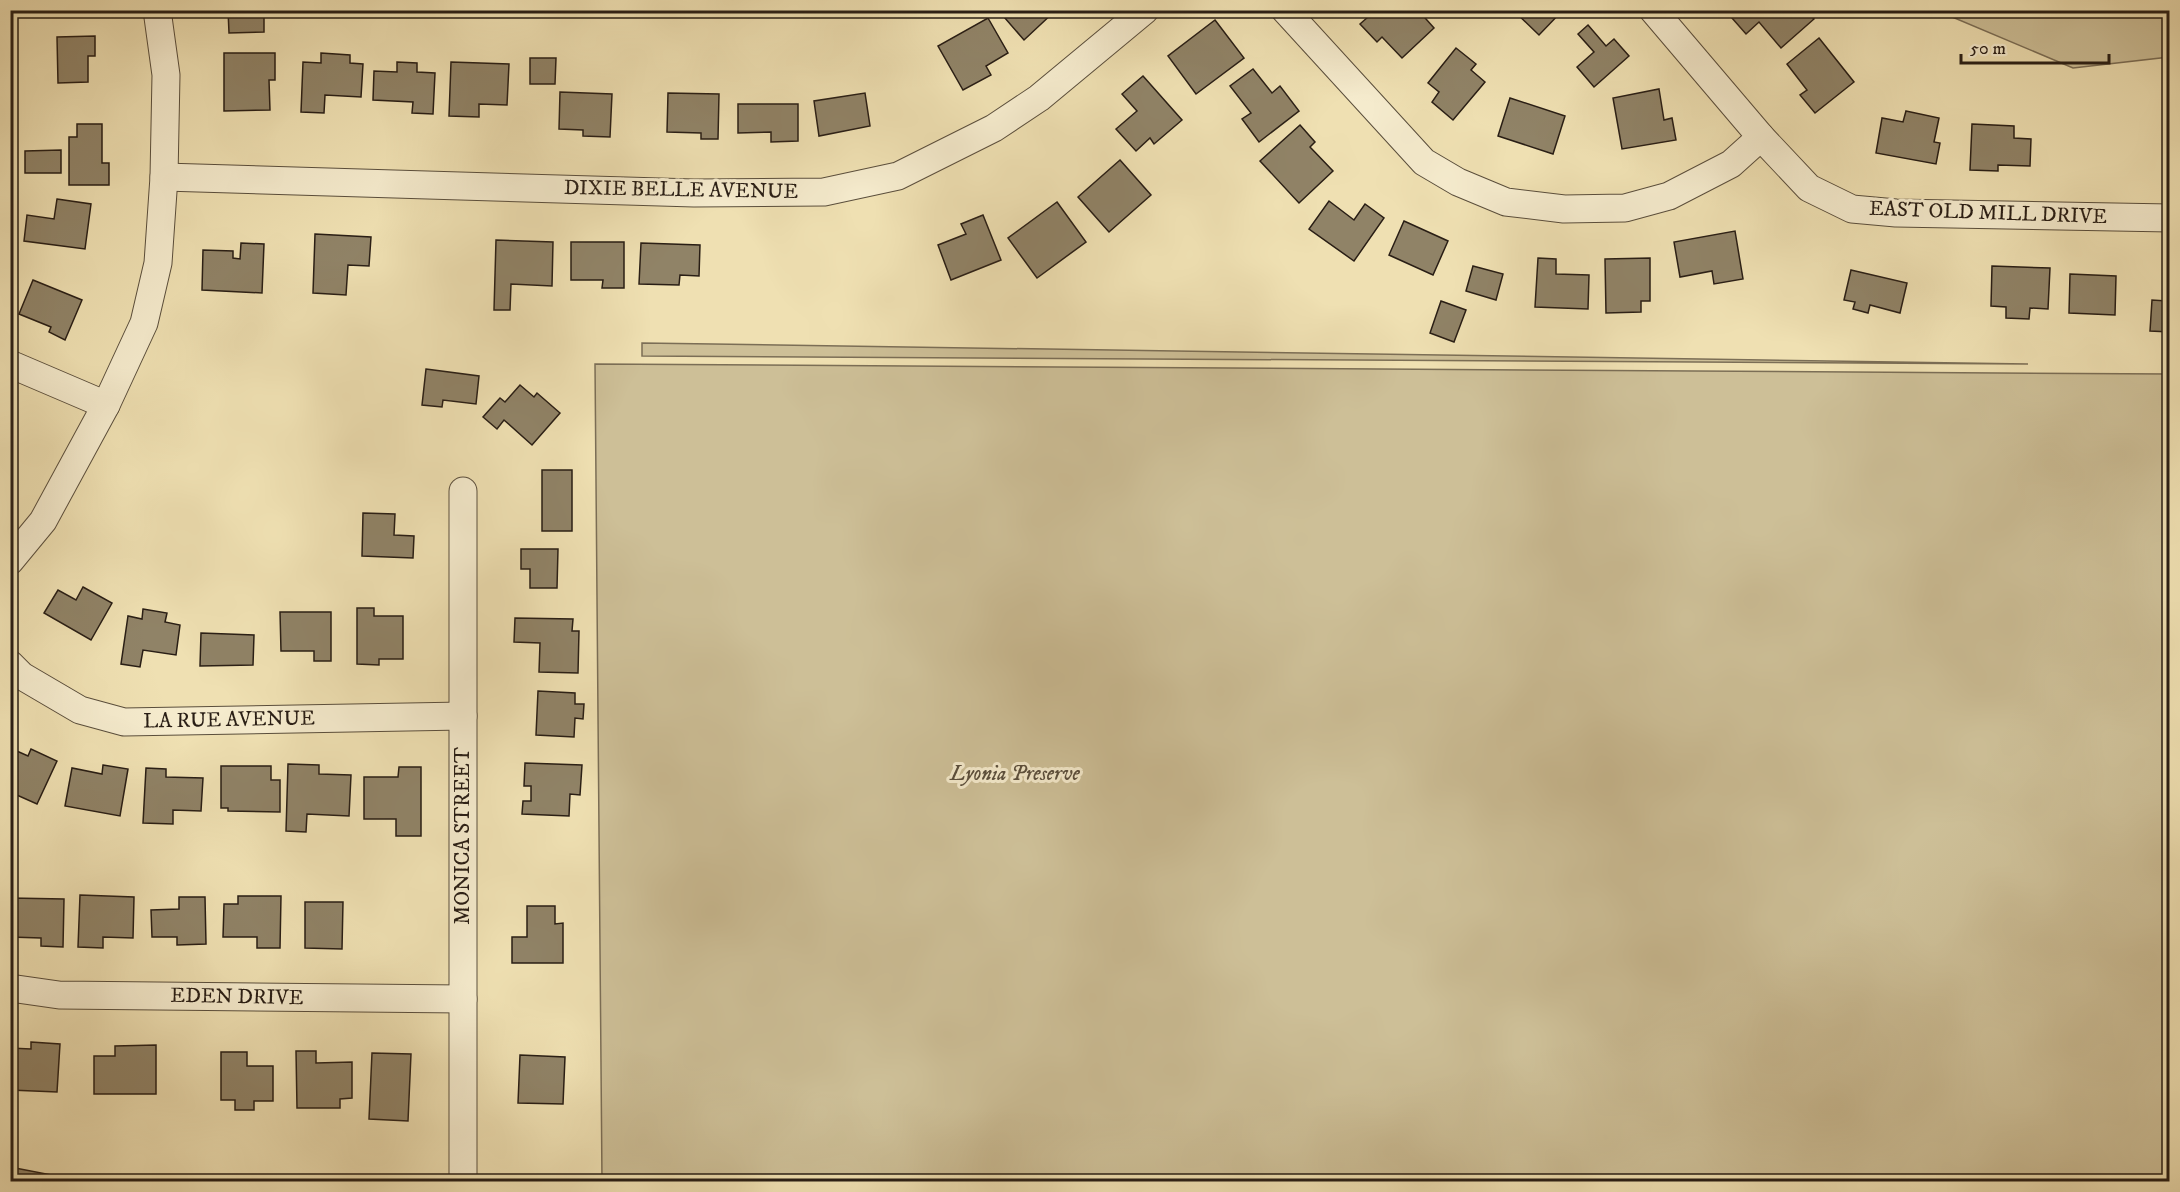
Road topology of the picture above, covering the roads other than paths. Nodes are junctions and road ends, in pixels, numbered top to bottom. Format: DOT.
graph roads {
  1 [pos="157,10"];
  2 [pos="1144,10"];
  3 [pos="1285,10"];
  4 [pos="1653,10"];
  5 [pos="1761,137"];
  6 [pos="164,177"];
  7 [pos="2169,218"];
  8 [pos="10,364"];
  9 [pos="106,405"];
  10 [pos="463,491"];
  11 [pos="10,561"];
  12 [pos="10,664"];
  13 [pos="463,716"];
  14 [pos="10,988"];
  15 [pos="463,999"];
  16 [pos="463,1182"];
  1 -- 6 [label="street"];
  2 -- 6 [label="street, DIXIE BELLE AVENUE"];
  3 -- 5 [label="street"];
  4 -- 5 [label="street, EAST OLD MILL DRIVE"];
  5 -- 7 [label="street, EAST OLD MILL DRIVE"];
  6 -- 9 [label="street"];
  8 -- 9 [label="street"];
  9 -- 11 [label="street"];
  10 -- 13 [label="street, MONICA STREET"];
  12 -- 13 [label="street, LA RUE AVENUE"];
  13 -- 15 [label="street, MONICA STREET"];
  14 -- 15 [label="street, EDEN DRIVE"];
  15 -- 16 [label="street, MONICA STREET"];
}
